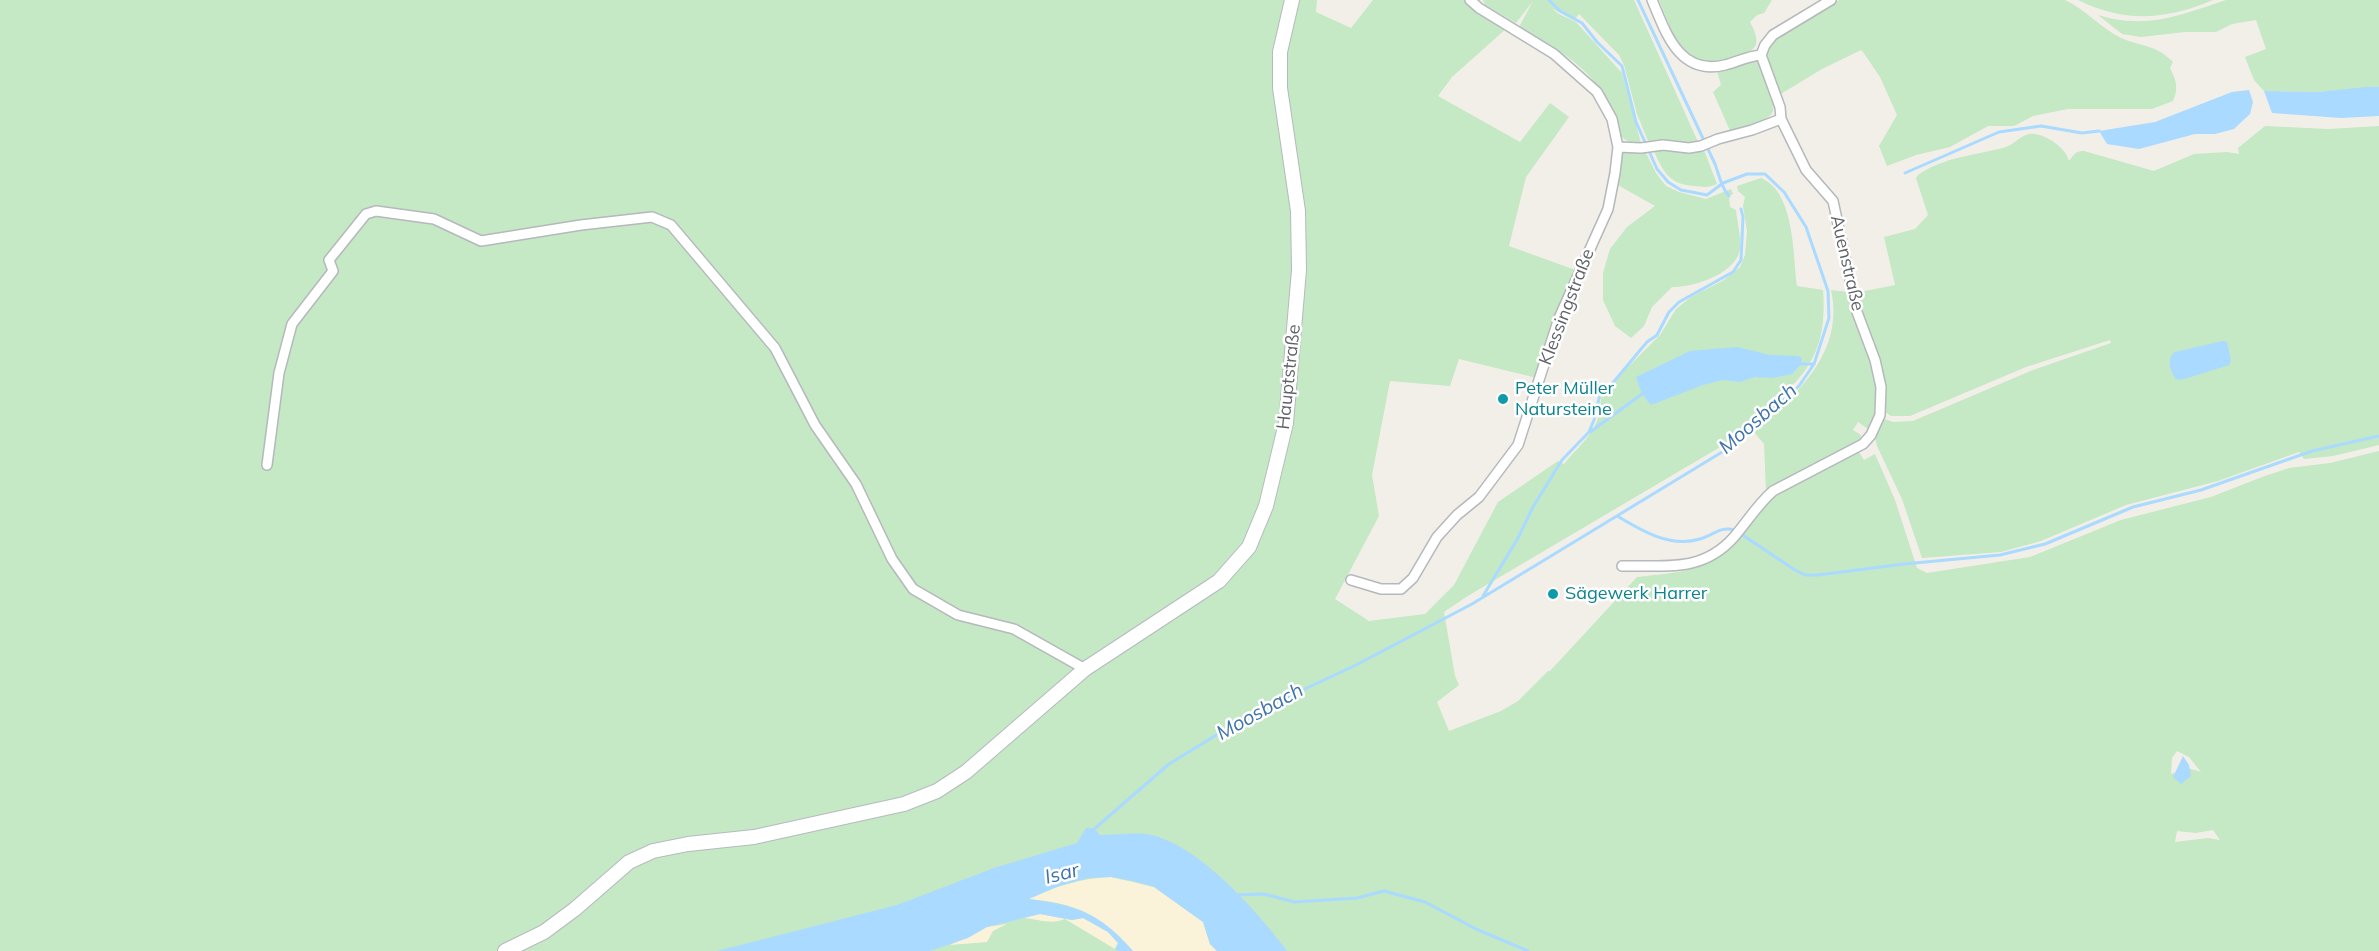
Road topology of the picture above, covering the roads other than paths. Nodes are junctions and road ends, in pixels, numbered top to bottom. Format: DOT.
graph roads {
  1 [pos="1292,0"];
  2 [pos="1470,0"];
  3 [pos="1652,0"];
  4 [pos="1831,0"];
  5 [pos="1761,55"];
  6 [pos="1781,119"];
  7 [pos="1618,147"];
  8 [pos="267,465"];
  9 [pos="1622,567"];
  10 [pos="1351,580"];
  11 [pos="1085,669"];
  12 [pos="505,951"];
  1 -- 11 [label="main road, Hauptstraße"];
  2 -- 7 [label="street"];
  3 -- 5 [label="street"];
  4 -- 5 [label="street"];
  5 -- 6 [label="street, Auenstraße"];
  6 -- 7 [label="street"];
  6 -- 9 [label="street, Auenstraße"];
  7 -- 10 [label="street, Klessingstraße"];
  8 -- 11 [label="street"];
  11 -- 12 [label="main road, Hauptstraße"];
}
